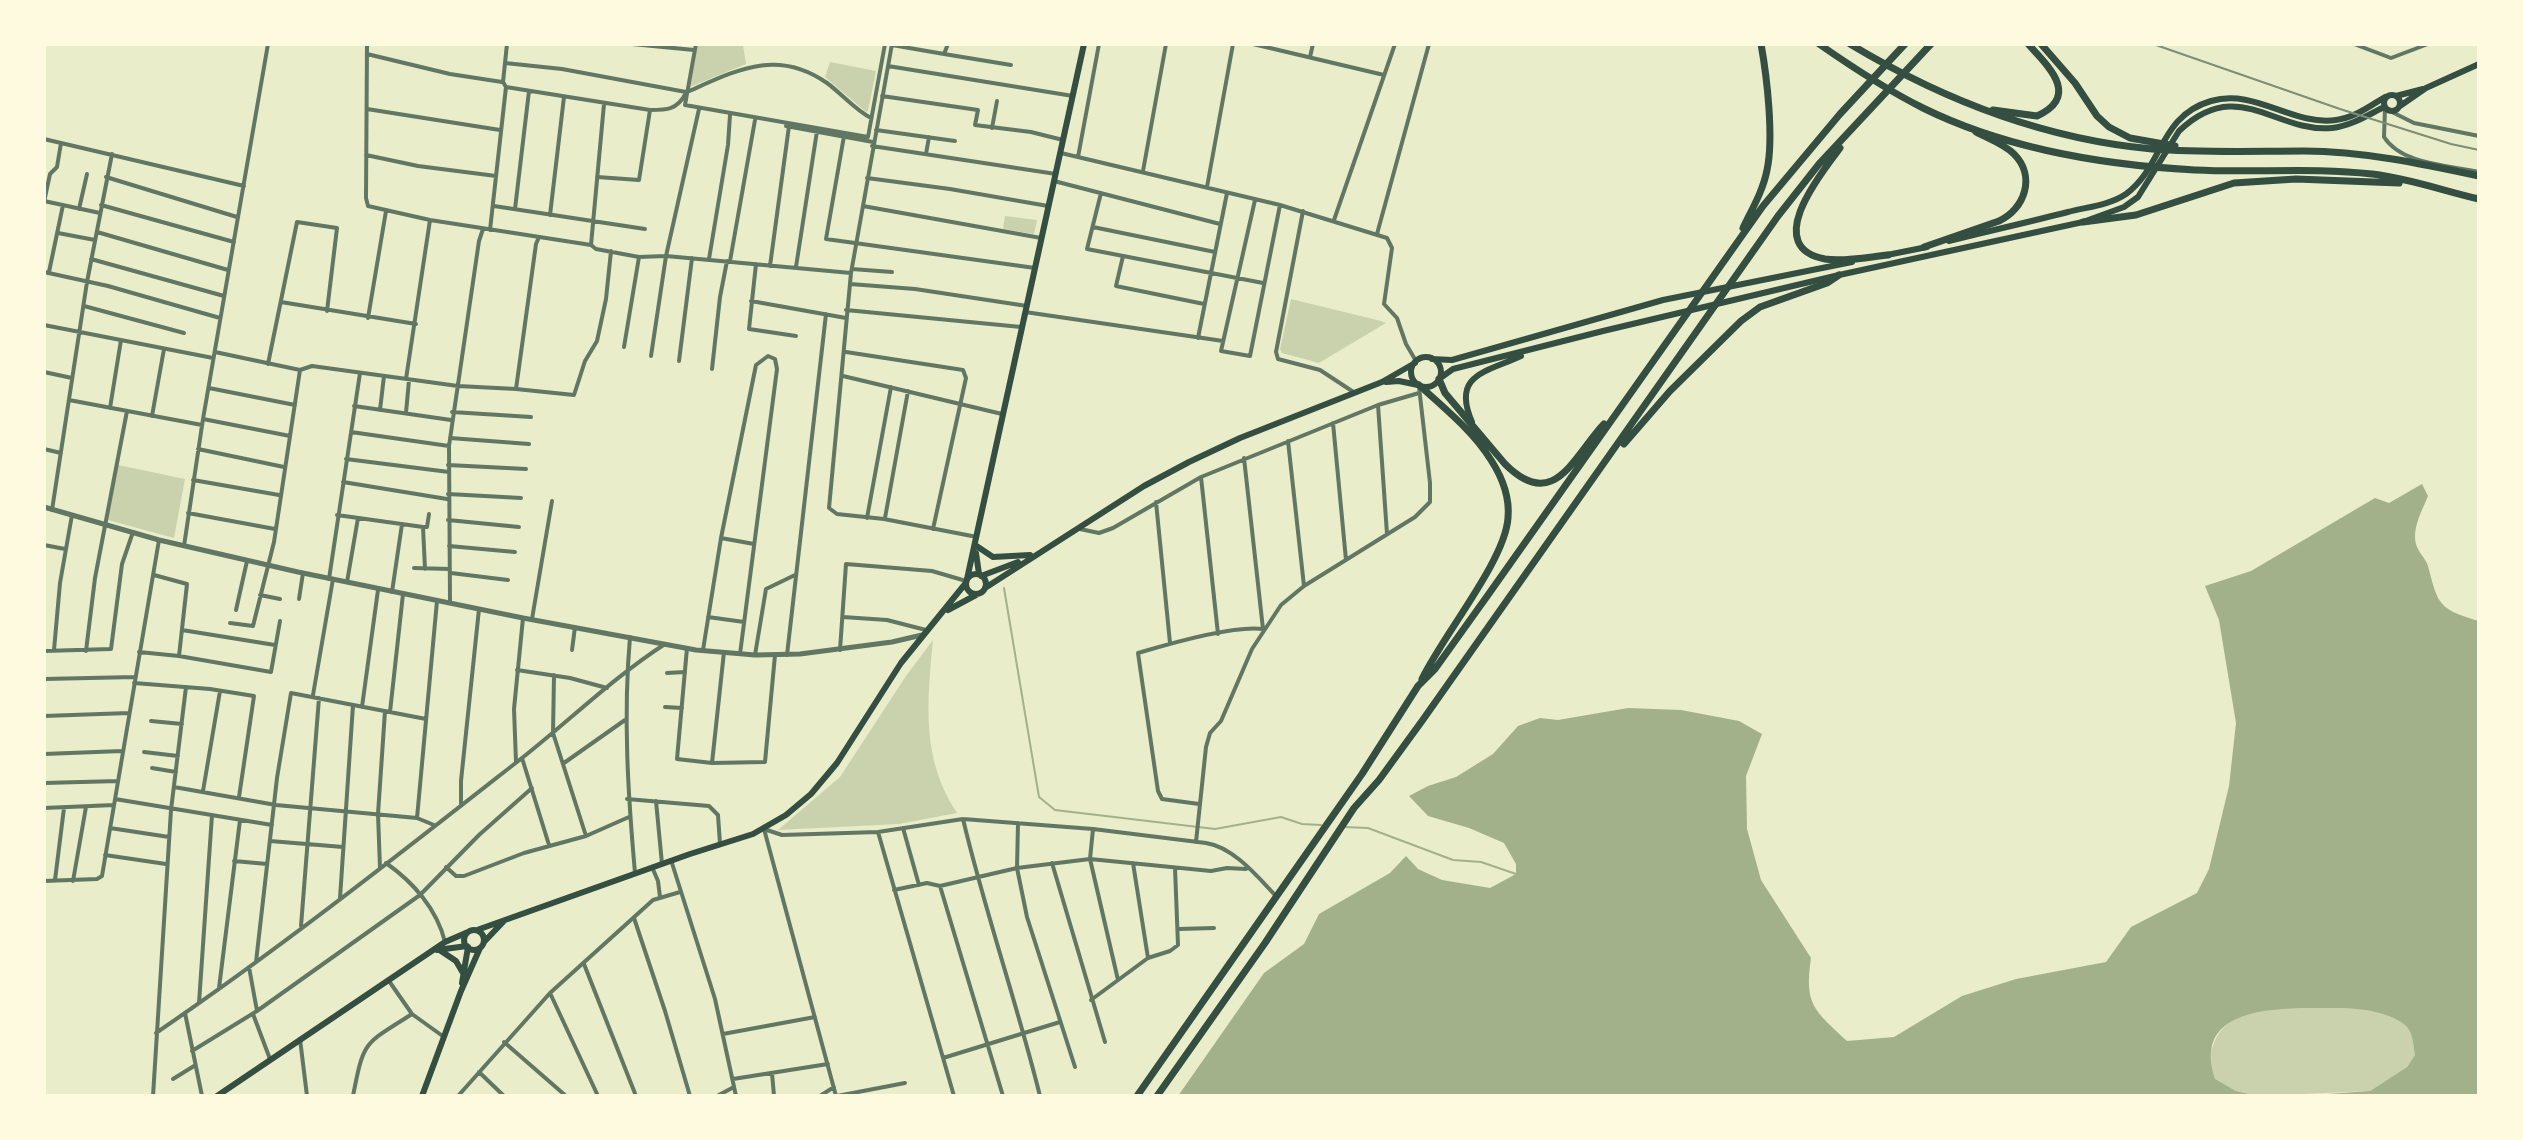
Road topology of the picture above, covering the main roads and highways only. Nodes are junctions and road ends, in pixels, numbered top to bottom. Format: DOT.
graph roads {
  1 [pos="1084,44"];
  2 [pos="1761,44"];
  3 [pos="1819,44"];
  4 [pos="1850,44"];
  5 [pos="1898,44"];
  6 [pos="1905,44"];
  7 [pos="2028,44"];
  8 [pos="2041,44"];
  9 [pos="1930,46"];
  10 [pos="1890,60"];
  11 [pos="2479,64"];
  12 [pos="2426,88"];
  13 [pos="2396,96"];
  14 [pos="2385,97"];
  15 [pos="1970,106"];
  16 [pos="2400,106"];
  17 [pos="2387,109"];
  18 [pos="1952,121"];
  19 [pos="1851,130"];
  20 [pos="2151,145"];
  21 [pos="2479,174"];
  22 [pos="2413,183"];
  23 [pos="2479,199"];
  24 [pos="2083,222"];
  25 [pos="1735,246"];
  26 [pos="1924,247"];
  27 [pos="1888,255"];
  28 [pos="1839,275"];
  29 [pos="1537,348"];
  30 [pos="1432,359"];
  31 [pos="1416,362"];
  32 [pos="1439,379"];
  33 [pos="1382,382"];
  34 [pos="1419,389"];
  35 [pos="1613,419"];
  36 [pos="1473,425"];
  37 [pos="1610,457"];
  38 [pos="976,541"];
  39 [pos="1039,552"];
  40 [pos="1030,555"];
  41 [pos="980,575"];
  42 [pos="966,581"];
  43 [pos="985,588"];
  44 [pos="976,595"];
  45 [pos="942,614"];
  46 [pos="1418,686"];
  47 [pos="509,917"];
  48 [pos="477,930"];
  49 [pos="468,932"];
  50 [pos="482,945"];
  51 [pos="467,947"];
  52 [pos="436,950"];
  53 [pos="463,973"];
  54 [pos="461,991"];
  55 [pos="217,1096"];
  56 [pos="422,1096"];
  57 [pos="1137,1096"];
  58 [pos="1157,1096"];
  1 -- 38 [label="main road"];
  2 -- 25 [label="highway"];
  3 -- 18 [label="highway"];
  4 -- 15 [label="highway"];
  5 -- 10 [label="highway"];
  6 -- 10 [label="highway"];
  7 -- 15 [label="highway"];
  8 -- 20 [label="highway"];
  9 -- 19 [label="highway"];
  10 -- 25 [label="highway"];
  11 -- 12 [label="main road"];
  12 -- 13 [label="main road"];
  12 -- 16 [label="main road"];
  13 -- 14 [label="main road"];
  13 -- 16 [label="main road"];
  14 -- 17 [label="main road"];
  14 -- 26 [label="main road"];
  15 -- 20 [label="highway"];
  16 -- 17 [label="main road"];
  17 -- 24 [label="main road"];
  18 -- 22 [label="highway"];
  18 -- 26 [label="highway"];
  19 -- 27 [label="highway"];
  19 -- 37 [label="highway"];
  20 -- 21 [label="highway"];
  22 -- 23 [label="highway"];
  22 -- 24 [label="highway"];
  24 -- 28 [label="main road"];
  25 -- 35 [label="highway"];
  26 -- 27 [label="main road"];
  27 -- 30 [label="main road"];
  28 -- 29 [label="main road"];
  28 -- 37 [label="highway"];
  29 -- 32 [label="main road"];
  29 -- 36 [label="main road"];
  30 -- 31 [label="main road"];
  30 -- 32 [label="main road"];
  31 -- 33 [label="main road"];
  31 -- 34 [label="main road"];
  32 -- 34 [label="main road"];
  32 -- 36 [label="highway"];
  33 -- 34 [label="main road"];
  33 -- 39 [label="main road"];
  34 -- 46 [label="highway"];
  35 -- 36 [label="highway"];
  35 -- 46 [label="highway"];
  37 -- 58 [label="highway"];
  38 -- 40 [label="main road"];
  38 -- 41 [label="main road"];
  38 -- 42 [label="main road"];
  39 -- 40 [label="main road"];
  39 -- 43 [label="main road"];
  40 -- 41 [label="main road"];
  41 -- 42 [label="main road"];
  41 -- 43 [label="main road"];
  42 -- 44 [label="main road"];
  42 -- 45 [label="main road"];
  43 -- 44 [label="main road"];
  44 -- 45 [label="main road"];
  45 -- 47 [label="main road"];
  46 -- 57 [label="highway"];
  47 -- 48 [label="main road"];
  47 -- 50 [label="main road"];
  48 -- 49 [label="main road"];
  48 -- 50 [label="main road"];
  49 -- 51 [label="main road"];
  49 -- 52 [label="main road"];
  50 -- 51 [label="main road"];
  50 -- 54 [label="main road"];
  51 -- 52 [label="main road"];
  51 -- 53 [label="main road"];
  52 -- 53 [label="main road"];
  52 -- 55 [label="main road"];
  53 -- 54 [label="main road"];
  54 -- 56 [label="main road"];
}
